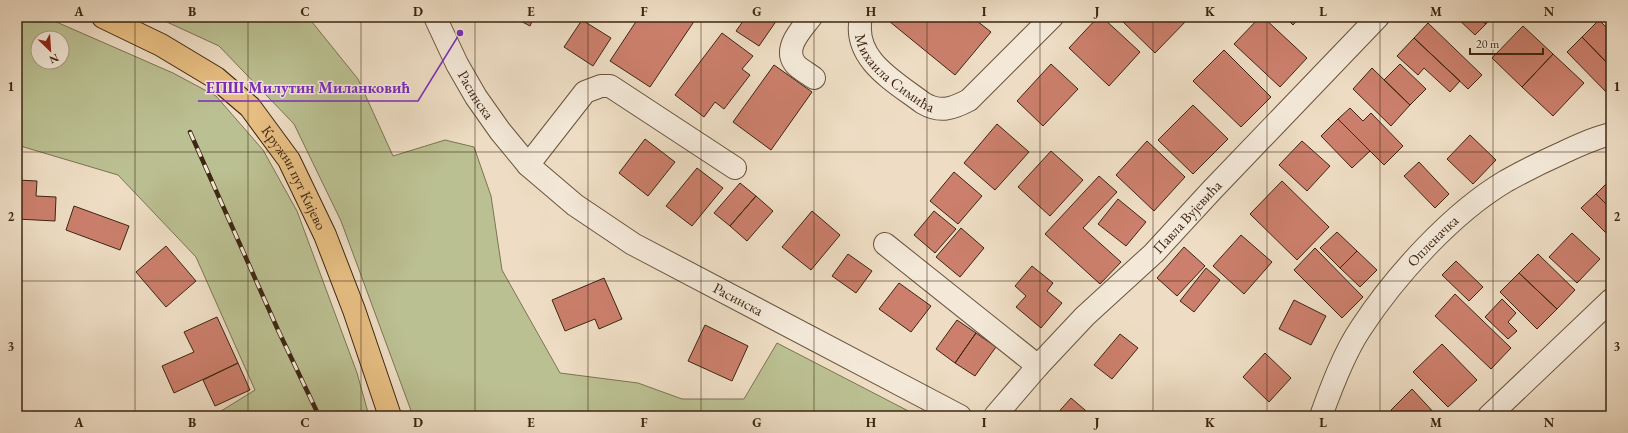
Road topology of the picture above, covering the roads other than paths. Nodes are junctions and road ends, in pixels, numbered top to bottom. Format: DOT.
graph roads {
  1 [pos="103,17"];
  2 [pos="435,17"];
  3 [pos="811,17"];
  4 [pos="861,17"];
  5 [pos="1052,17"];
  6 [pos="1378,17"];
  7 [pos="814,78"];
  8 [pos="1611,134"];
  9 [pos="528,165"];
  10 [pos="735,168"];
  11 [pos="885,244"];
  12 [pos="1611,300"];
  13 [pos="1038,366"];
  14 [pos="390,416"];
  15 [pos="960,416"];
  16 [pos="995,416"];
  17 [pos="1321,416"];
  18 [pos="1489,416"];
  1 -- 14 [label="main road, Кружни пут Кијево"];
  2 -- 9 [label="street, Расинска"];
  3 -- 7 [label="street"];
  4 -- 5 [label="street, Михаила Симића"];
  6 -- 13 [label="street, Павла Вујевића"];
  8 -- 17 [label="street, Опленачка"];
  9 -- 10 [label="street"];
  9 -- 15 [label="street, Расинска"];
  11 -- 13 [label="street"];
  12 -- 18 [label="street"];
  13 -- 16 [label="street, Павла Вујевића"];
}
